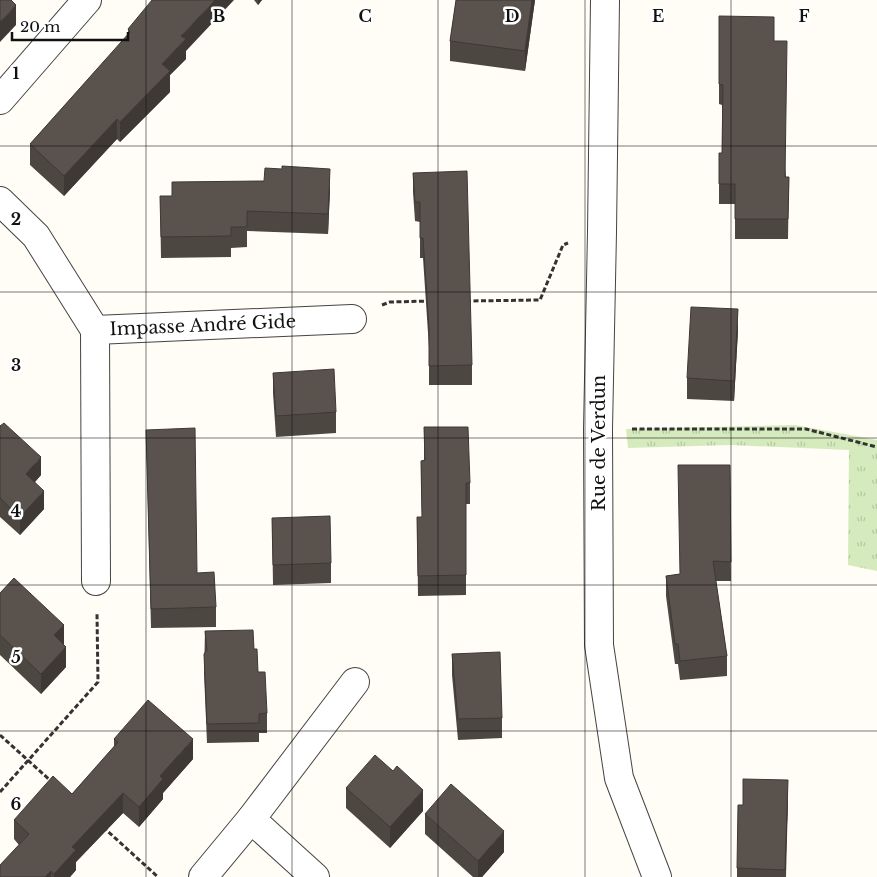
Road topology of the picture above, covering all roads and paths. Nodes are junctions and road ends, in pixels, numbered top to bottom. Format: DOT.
graph roads {
  1 [pos="86,0"];
  2 [pos="604,0"];
  3 [pos="0,100"];
  4 [pos="0,201"];
  5 [pos="602,232"];
  6 [pos="430,301"];
  7 [pos="460,301"];
  8 [pos="352,319"];
  9 [pos="95,330"];
  10 [pos="598,429"];
  11 [pos="877,447"];
  12 [pos="96,581"];
  13 [pos="355,682"];
  14 [pos="0,735"];
  15 [pos="28,761"];
  16 [pos="57,786"];
  17 [pos="0,792"];
  18 [pos="251,819"];
  19 [pos="100,825"];
  20 [pos="158,877"];
  21 [pos="203,877"];
  22 [pos="315,877"];
  23 [pos="658,877"];
  1 -- 3 [label="street"];
  2 -- 5 [label="street, Rue de Verdun"];
  4 -- 9 [label="street, Impasse André Gide"];
  5 -- 7 [label="path"];
  5 -- 10 [label="street, Rue de Verdun"];
  6 -- 8 [label="path"];
  8 -- 9 [label="street, Impasse André Gide"];
  9 -- 12 [label="street"];
  10 -- 11 [label="path"];
  10 -- 23 [label="street, Rue de Verdun"];
  12 -- 15 [label="path"];
  13 -- 18 [label="street"];
  14 -- 15 [label="path"];
  15 -- 16 [label="path"];
  15 -- 17 [label="path"];
  18 -- 21 [label="street"];
  18 -- 22 [label="street"];
  19 -- 20 [label="path"];
}
